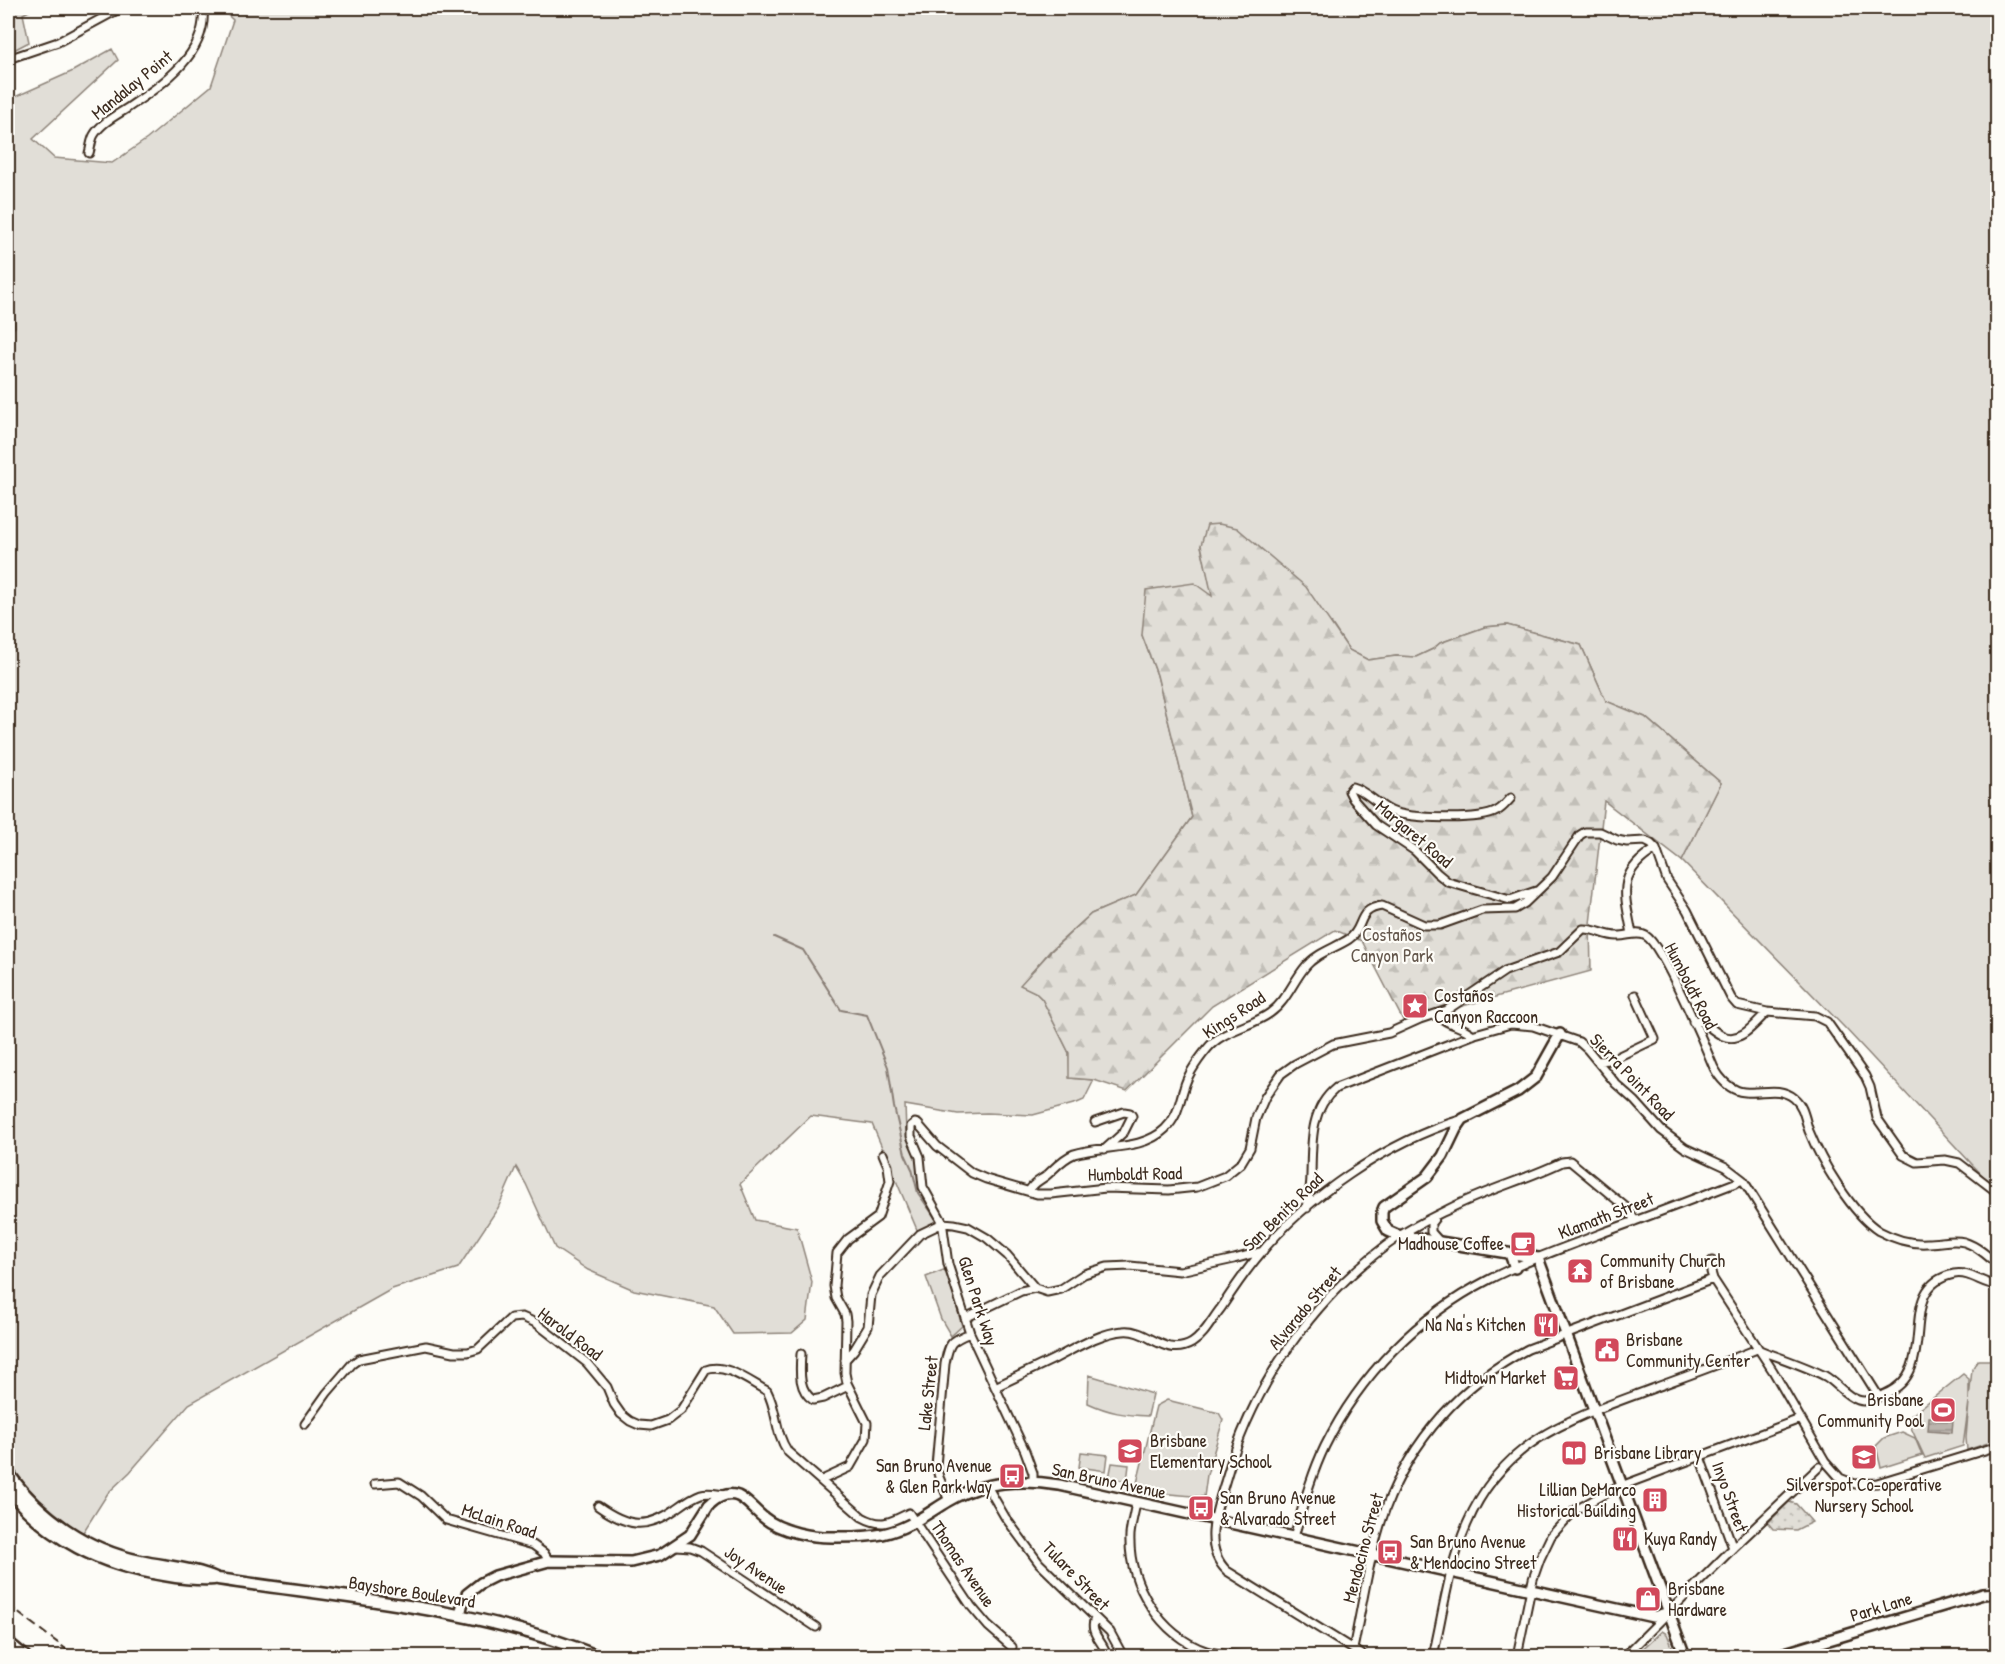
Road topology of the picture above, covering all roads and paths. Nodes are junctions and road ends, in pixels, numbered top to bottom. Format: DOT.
graph roads {
  1 [pos="121,8"];
  2 [pos="203,8"];
  3 [pos="8,59"];
  4 [pos="89,153"];
  5 [pos="1511,798"];
  6 [pos="1656,849"];
  7 [pos="1543,887"];
  8 [pos="1632,934"];
  9 [pos="1635,995"];
  10 [pos="1767,1012"];
  11 [pos="1437,1014"];
  12 [pos="1693,1022"];
  13 [pos="1560,1034"];
  14 [pos="1473,1035"];
  15 [pos="1611,1060"];
  16 [pos="1597,1061"];
  17 [pos="1608,1074"];
  18 [pos="1463,1119"];
  19 [pos="1095,1122"];
  20 [pos="911,1125"];
  21 [pos="1103,1150"];
  22 [pos="883,1154"];
  23 [pos="1743,1180"];
  24 [pos="1029,1191"];
  25 [pos="1998,1193"];
  26 [pos="1307,1208"];
  27 [pos="1438,1215"];
  28 [pos="1635,1221"];
  29 [pos="943,1223"];
  30 [pos="1401,1235"];
  31 [pos="1439,1241"];
  32 [pos="1263,1251"];
  33 [pos="1509,1254"];
  34 [pos="1538,1258"];
  35 [pos="1712,1261"];
  36 [pos="1998,1265"];
  37 [pos="1515,1268"];
  38 [pos="1713,1279"];
  39 [pos="1998,1285"];
  40 [pos="1035,1288"];
  41 [pos="965,1318"];
  42 [pos="970,1333"];
  43 [pos="1567,1334"];
  44 [pos="1757,1349"];
  45 [pos="801,1354"];
  46 [pos="1782,1359"];
  47 [pos="845,1360"];
  48 [pos="1773,1371"];
  49 [pos="848,1386"];
  50 [pos="995,1387"];
  51 [pos="1879,1397"];
  52 [pos="1594,1410"];
  53 [pos="1800,1419"];
  54 [pos="305,1424"];
  55 [pos="1998,1446"];
  56 [pos="1700,1457"];
  57 [pos="1819,1467"];
  58 [pos="8,1473"];
  59 [pos="822,1480"];
  60 [pos="1033,1481"];
  61 [pos="375,1484"];
  62 [pos="987,1486"];
  63 [pos="1623,1486"];
  64 [pos="8,1489"];
  65 [pos="724,1495"];
  66 [pos="950,1501"];
  67 [pos="1136,1503"];
  68 [pos="598,1506"];
  69 [pos="1215,1520"];
  70 [pos="916,1521"];
  71 [pos="1294,1536"];
  72 [pos="677,1546"];
  73 [pos="1733,1548"];
  74 [pos="1374,1556"];
  75 [pos="549,1561"];
  76 [pos="1452,1572"];
  77 [pos="218,1578"];
  78 [pos="1532,1590"];
  79 [pos="1998,1593"];
  80 [pos="1669,1612"];
  81 [pos="460,1616"];
  82 [pos="1095,1618"];
  83 [pos="816,1627"];
  84 [pos="8,1642"];
  85 [pos="1012,1647"];
  86 [pos="1353,1649"];
  87 [pos="25,1656"];
  88 [pos="597,1656"];
  89 [pos="1107,1656"];
  90 [pos="1123,1656"];
  91 [pos="1247,1656"];
  92 [pos="1364,1656"];
  93 [pos="1433,1656"];
  94 [pos="1517,1656"];
  95 [pos="1625,1656"];
  96 [pos="1685,1656"];
  97 [pos="1777,1656"];
  1 -- 3 [label="street"];
  2 -- 4 [label="street, Mandalay Point"];
  5 -- 7 [label="street, Margaret Road"];
  6 -- 7 [label="street, Kings Road"];
  6 -- 8 [label="street"];
  6 -- 10 [label="street"];
  7 -- 21 [label="street, Kings Road"];
  8 -- 11 [label="street, Humboldt Road"];
  8 -- 12 [label="street, Humboldt Road"];
  9 -- 15 [label="street"];
  10 -- 12 [label="street"];
  10 -- 25 [label="street"];
  11 -- 14 [label="street"];
  11 -- 24 [label="street, Humboldt Road"];
  12 -- 36 [label="street, Humboldt Road"];
  13 -- 14 [label="street, Sierra Point Road"];
  13 -- 16 [label="street, Sierra Point Road"];
  13 -- 18 [label="street, San Benito Road"];
  14 -- 26 [label="street, Sierra Point Road"];
  15 -- 16 [label="street"];
  15 -- 17 [label="street"];
  16 -- 17 [label="street, Sierra Point Road"];
  17 -- 23 [label="street, Sierra Point Road"];
  18 -- 26 [label="street, San Benito Road"];
  18 -- 30 [label="street"];
  19 -- 21 [label="street"];
  20 -- 24 [label="street, Humboldt Road"];
  20 -- 29 [label="street, Glen Park Way"];
  21 -- 24 [label="street, Kings Road"];
  22 -- 47 [label="street"];
  23 -- 28 [label="street, Klamath Street"];
  23 -- 51 [label="street, Sierra Point Road"];
  26 -- 32 [label="street, San Benito Road"];
  27 -- 28 [label="street, Alvarado Street"];
  27 -- 30 [label="street, Alvarado Street"];
  27 -- 31 [label="street"];
  28 -- 34 [label="street, Klamath Street"];
  29 -- 40 [label="street"];
  29 -- 41 [label="street, Glen Park Way"];
  29 -- 47 [label="street"];
  30 -- 31 [label="street"];
  30 -- 69 [label="street, Alvarado Street"];
  31 -- 33 [label="street"];
  32 -- 40 [label="street"];
  32 -- 50 [label="street, San Benito Road"];
  33 -- 34 [label="street"];
  33 -- 37 [label="street"];
  34 -- 37 [label="street, Klamath Street"];
  34 -- 43 [label="street"];
  35 -- 38 [label="street"];
  37 -- 71 [label="street, Klamath Street"];
  38 -- 43 [label="street, Mendocino Street"];
  38 -- 44 [label="street"];
  39 -- 51 [label="street"];
  40 -- 41 [label="street"];
  41 -- 42 [label="street, Glen Park Way"];
  42 -- 50 [label="street, Glen Park Way"];
  42 -- 66 [label="street, Lake Street"];
  43 -- 52 [label="street"];
  43 -- 74 [label="street, Mendocino Street"];
  44 -- 46 [label="street"];
  44 -- 48 [label="street"];
  44 -- 52 [label="street"];
  45 -- 49 [label="street"];
  46 -- 48 [label="street"];
  46 -- 51 [label="street"];
  47 -- 49 [label="street"];
  48 -- 53 [label="street"];
  49 -- 59 [label="street"];
  50 -- 60 [label="street, Glen Park Way"];
  52 -- 63 [label="street"];
  52 -- 76 [label="street"];
  53 -- 55 [label="street"];
  53 -- 56 [label="street"];
  54 -- 59 [label="street, Harold Road"];
  56 -- 63 [label="street"];
  56 -- 73 [label="street, Inyo Street"];
  57 -- 73 [label="street"];
  58 -- 77 [label="main road, Bayshore Boulevard"];
  59 -- 70 [label="street"];
  60 -- 62 [label="street, San Bruno Avenue"];
  60 -- 67 [label="street, San Bruno Avenue"];
  61 -- 75 [label="street, McLain Road"];
  62 -- 66 [label="street, San Bruno Avenue"];
  62 -- 82 [label="street, Tulare Street"];
  63 -- 78 [label="street"];
  63 -- 80 [label="street"];
  64 -- 77 [label="main road, Bayshore Boulevard"];
  65 -- 68 [label="street"];
  65 -- 70 [label="street, San Bruno Avenue"];
  65 -- 72 [label="street"];
  66 -- 70 [label="street, San Bruno Avenue"];
  67 -- 69 [label="street, San Bruno Avenue"];
  67 -- 91 [label="street"];
  69 -- 71 [label="street, San Bruno Avenue"];
  69 -- 86 [label="street, Alvarado Street"];
  70 -- 85 [label="street, Thomas Avenue"];
  71 -- 74 [label="street, San Bruno Avenue"];
  72 -- 75 [label="street"];
  72 -- 83 [label="street, Joy Avenue"];
  73 -- 80 [label="street"];
  74 -- 76 [label="street, San Bruno Avenue"];
  74 -- 86 [label="street, Mendocino Street"];
  75 -- 81 [label="street"];
  76 -- 78 [label="street, San Bruno Avenue"];
  76 -- 93 [label="street"];
  77 -- 81 [label="main road, Bayshore Boulevard"];
  78 -- 80 [label="street, San Bruno Avenue"];
  78 -- 94 [label="street"];
  79 -- 97 [label="street, Park Lane"];
  80 -- 95 [label="street"];
  80 -- 96 [label="street"];
  81 -- 88 [label="main road, Bayshore Boulevard"];
  82 -- 89 [label="street"];
  82 -- 90 [label="street, Tulare Street"];
  84 -- 87 [label="street"];
  86 -- 92 [label="street, Alvarado Street"];
}
